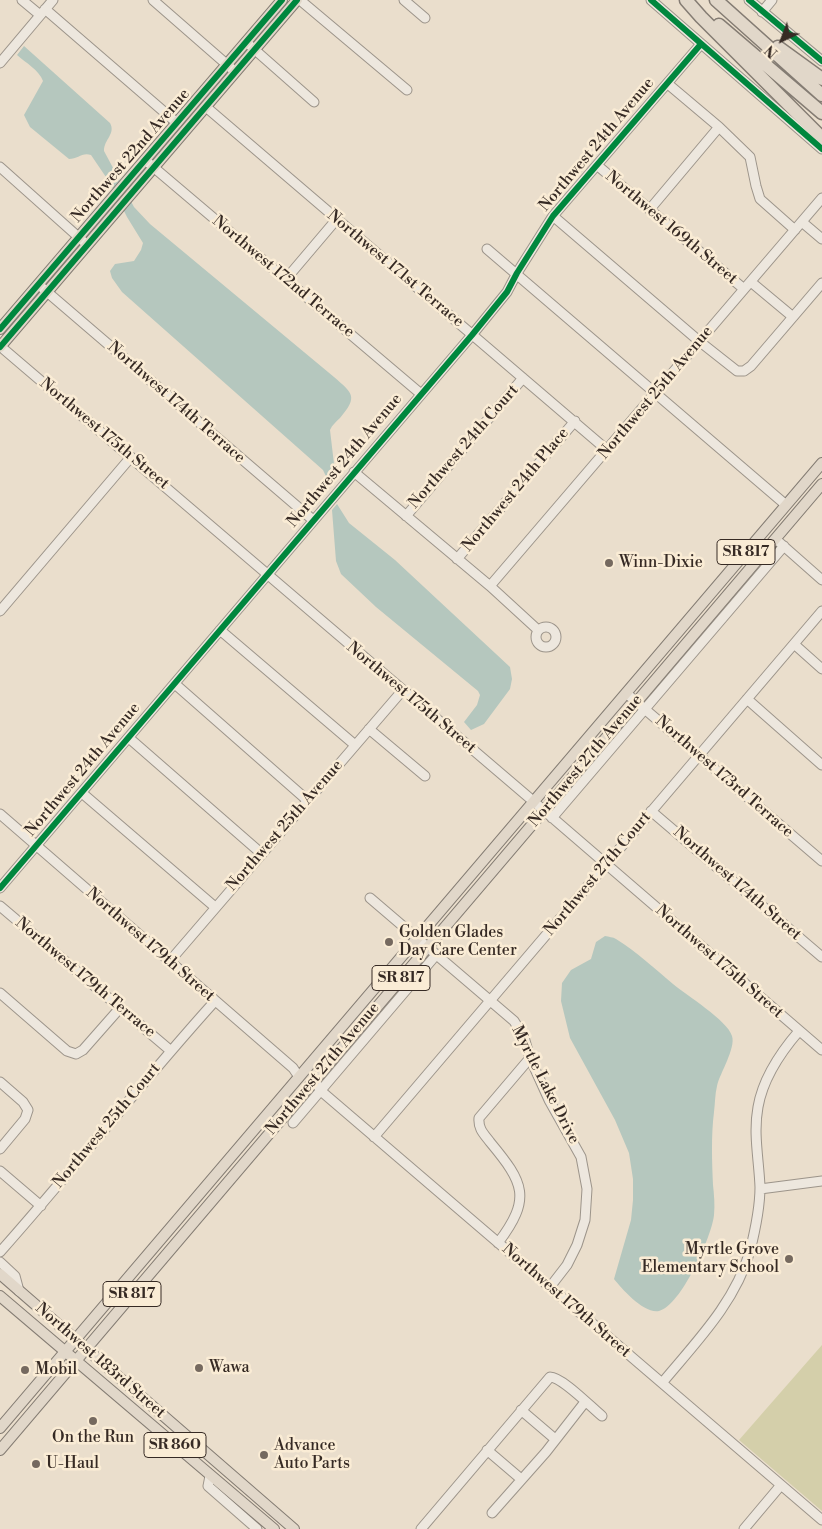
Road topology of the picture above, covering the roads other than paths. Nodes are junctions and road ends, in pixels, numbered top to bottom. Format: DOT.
graph roads {
  1 [pos="22,0"];
  2 [pos="53,0"];
  3 [pos="153,0"];
  4 [pos="282,0"];
  5 [pos="299,0"];
  6 [pos="404,0"];
  7 [pos="651,0"];
  8 [pos="686,0"];
  9 [pos="691,0"];
  10 [pos="716,0"];
  11 [pos="749,0"];
  12 [pos="772,0"];
  13 [pos="42,12"];
  14 [pos="762,12"];
  15 [pos="731,14"];
  16 [pos="425,18"];
  17 [pos="246,42"];
  18 [pos="701,44"];
  19 [pos="255,49"];
  20 [pos="822,61"];
  21 [pos="0,63"];
  22 [pos="226,64"];
  23 [pos="236,72"];
  24 [pos="822,79"];
  25 [pos="668,84"];
  26 [pos="407,90"];
  27 [pos="822,95"];
  28 [pos="314,102"];
  29 [pos="206,107"];
  30 [pos="822,113"];
  31 [pos="177,123"];
  32 [pos="719,128"];
  33 [pos="822,138"];
  34 [pos="822,149"];
  35 [pos="145,160"];
  36 [pos="598,166"];
  37 [pos="0,167"];
  38 [pos="154,167"];
  39 [pos="822,198"];
  40 [pos="650,209"];
  41 [pos="553,216"];
  42 [pos="336,220"];
  43 [pos="802,222"];
  44 [pos="794,230"];
  45 [pos="79,237"];
  46 [pos="822,239"];
  47 [pos="87,245"];
  48 [pos="487,249"];
  49 [pos="517,273"];
  50 [pos="286,279"];
  51 [pos="751,282"];
  52 [pos="822,283"];
  53 [pos="43,289"];
  54 [pos="744,289"];
  55 [pos="793,316"];
  56 [pos="0,329"];
  57 [pos="472,335"];
  58 [pos="699,341"];
  59 [pos="0,347"];
  60 [pos="523,378"];
  61 [pos="655,393"];
  62 [pos="421,394"];
  63 [pos="575,421"];
  64 [pos="607,450"];
  65 [pos="131,457"];
  66 [pos="822,463"];
  67 [pos="354,472"];
  68 [pos="822,484"];
  69 [pos="786,505"];
  70 [pos="406,516"];
  71 [pos="313,520"];
  72 [pos="778,536"];
  73 [pos="784,546"];
  74 [pos="457,559"];
  75 [pos="267,574"];
  76 [pos="822,580"];
  77 [pos="490,586"];
  78 [pos="706,599"];
  79 [pos="716,608"];
  80 [pos="0,611"];
  81 [pos="822,611"];
  82 [pos="220,630"];
  83 [pos="538,630"];
  84 [pos="794,644"];
  85 [pos="822,668"];
  86 [pos="175,684"];
  87 [pos="402,691"];
  88 [pos="626,693"];
  89 [pos="746,699"];
  90 [pos="636,702"];
  91 [pos="645,709"];
  92 [pos="369,729"];
  93 [pos="128,738"];
  94 [pos="355,745"];
  95 [pos="699,756"];
  96 [pos="822,764"];
  97 [pos="425,776"];
  98 [pos="82,793"];
  99 [pos="307,800"];
  100 [pos="534,802"];
  101 [pos="651,811"];
  102 [pos="0,814"];
  103 [pos="548,814"];
  104 [pos="37,845"];
  105 [pos="262,854"];
  106 [pos="822,861"];
  107 [pos="606,865"];
  108 [pos="0,888"];
  109 [pos="370,898"];
  110 [pos="0,906"];
  111 [pos="216,906"];
  112 [pos="417,938"];
  113 [pos="427,947"];
  114 [pos="436,955"];
  115 [pos="822,957"];
  116 [pos="169,962"];
  117 [pos="0,994"];
  118 [pos="215,1001"];
  119 [pos="490,1001"];
  120 [pos="120,1008"];
  121 [pos="799,1030"];
  122 [pos="822,1050"];
  123 [pos="171,1051"];
  124 [pos="316,1057"];
  125 [pos="530,1058"];
  126 [pos="299,1076"];
  127 [pos="314,1080"];
  128 [pos="0,1082"];
  129 [pos="321,1091"];
  130 [pos="296,1101"];
  131 [pos="293,1123"];
  132 [pos="374,1137"];
  133 [pos="0,1149"];
  134 [pos="0,1171"];
  135 [pos="822,1181"];
  136 [pos="205,1187"];
  137 [pos="760,1189"];
  138 [pos="215,1196"];
  139 [pos="41,1206"];
  140 [pos="498,1243"];
  141 [pos="0,1252"];
  142 [pos="0,1262"];
  143 [pos="0,1274"];
  144 [pos="550,1287"];
  145 [pos="19,1291"];
  146 [pos="0,1296"];
  147 [pos="76,1339"];
  148 [pos="86,1349"];
  149 [pos="65,1352"];
  150 [pos="76,1361"];
  151 [pos="662,1383"];
  152 [pos="586,1402"];
  153 [pos="521,1410"];
  154 [pos="602,1416"];
  155 [pos="0,1428"];
  156 [pos="556,1440"];
  157 [pos="0,1450"];
  158 [pos="487,1450"];
  159 [pos="521,1480"];
  160 [pos="781,1485"];
  161 [pos="492,1513"];
  162 [pos="822,1520"];
  163 [pos="254,1525"];
  164 [pos="274,1529"];
  165 [pos="293,1529"];
  166 [pos="420,1529"];
  167 [pos="744,1529"];
  1 -- 13 [label="street"];
  2 -- 13 [label="street"];
  3 -- 22 [label="street"];
  4 -- 17 [label="main road, Northwest 22nd Avenue"];
  5 -- 19 [label="main road, Northwest 22nd Avenue"];
  5 -- 26 [label="street"];
  6 -- 16 [label="street"];
  7 -- 18 [label="street"];
  8 -- 33 [label="highway"];
  9 -- 30 [label="highway"];
  10 -- 15 [label="highway"];
  11 -- 14 [label="street"];
  12 -- 14 [label="street"];
  13 -- 21 [label="street"];
  13 -- 31 [label="street"];
  14 -- 20 [label="street"];
  15 -- 24 [label="highway"];
  15 -- 27 [label="highway"];
  17 -- 19 [label="street"];
  17 -- 22 [label="main road, Northwest 22nd Avenue"];
  18 -- 25 [label="street, Northwest 24th Avenue"];
  18 -- 34 [label="street"];
  19 -- 23 [label="main road, Northwest 22nd Avenue"];
  19 -- 28 [label="street"];
  22 -- 23 [label="street"];
  22 -- 31 [label="main road, Northwest 22nd Avenue"];
  23 -- 29 [label="main road, Northwest 22nd Avenue"];
  25 -- 32 [label="street"];
  25 -- 36 [label="street, Northwest 24th Avenue"];
  29 -- 38 [label="main road, Northwest 22nd Avenue"];
  29 -- 42 [label="street, Northwest 171st Terrace"];
  31 -- 35 [label="main road, Northwest 22nd Avenue"];
  32 -- 40 [label="street"];
  32 -- 44 [label="street"];
  35 -- 38 [label="street, Northwest 172nd Terrace"];
  35 -- 45 [label="main road, Northwest 22nd Avenue"];
  36 -- 40 [label="street, Northwest 169th Street"];
  36 -- 41 [label="street, Northwest 24th Avenue"];
  37 -- 45 [label="street"];
  38 -- 47 [label="main road, Northwest 22nd Avenue"];
  38 -- 50 [label="street, Northwest 172nd Terrace"];
  39 -- 43 [label="street, Northwest 25th Avenue"];
  40 -- 54 [label="street, Northwest 169th Street"];
  41 -- 49 [label="street, Northwest 24th Avenue"];
  41 -- 58 [label="street"];
  42 -- 50 [label="street"];
  42 -- 57 [label="street, Northwest 171st Terrace"];
  43 -- 44 [label="street, Northwest 25th Avenue"];
  43 -- 46 [label="street"];
  44 -- 51 [label="street, Northwest 25th Avenue"];
  45 -- 47 [label="street"];
  45 -- 53 [label="main road, Northwest 22nd Avenue"];
  47 -- 53 [label="main road, Northwest 22nd Avenue"];
  48 -- 49 [label="street"];
  49 -- 57 [label="street, Northwest 24th Avenue"];
  49 -- 61 [label="street"];
  50 -- 62 [label="street, Northwest 172nd Terrace"];
  51 -- 54 [label="street, Northwest 25th Avenue"];
  51 -- 55 [label="street, Northwest 169th Street"];
  52 -- 55 [label="street"];
  53 -- 56 [label="main road, Northwest 22nd Avenue"];
  53 -- 59 [label="main road, Northwest 22nd Avenue"];
  53 -- 71 [label="street, Northwest 174th Terrace"];
  54 -- 58 [label="street, Northwest 25th Avenue"];
  55 -- 58 [label="street"];
  57 -- 60 [label="street, Northwest 171st Terrace"];
  57 -- 62 [label="street, Northwest 24th Avenue"];
  58 -- 61 [label="street, Northwest 25th Avenue"];
  59 -- 65 [label="street, Northwest 175th Street"];
  60 -- 63 [label="street, Northwest 171st Terrace"];
  60 -- 70 [label="street, Northwest 24th Court"];
  61 -- 64 [label="street, Northwest 25th Avenue"];
  61 -- 69 [label="street"];
  62 -- 67 [label="street, Northwest 24th Avenue"];
  63 -- 64 [label="street, Northwest 171st Terrace"];
  63 -- 74 [label="street, Northwest 24th Place"];
  64 -- 77 [label="street, Northwest 25th Avenue"];
  65 -- 75 [label="street, Northwest 175th Street"];
  65 -- 80 [label="street"];
  66 -- 69 [label="main road, Northwest 27th Avenue / SR 817"];
  67 -- 70 [label="street"];
  67 -- 71 [label="street, Northwest 24th Avenue"];
  68 -- 72 [label="main road, Northwest 27th Avenue / SR 817"];
  69 -- 72 [label="main road"];
  69 -- 78 [label="main road, Northwest 27th Avenue / SR 817"];
  70 -- 74 [label="street"];
  71 -- 75 [label="street, Northwest 24th Avenue"];
  72 -- 73 [label="street"];
  72 -- 79 [label="main road, Northwest 27th Avenue / SR 817"];
  73 -- 76 [label="street"];
  73 -- 91 [label="street"];
  74 -- 77 [label="street"];
  75 -- 82 [label="street, Northwest 24th Avenue"];
  75 -- 87 [label="street, Northwest 175th Street"];
  77 -- 83 [label="street"];
  78 -- 79 [label="main road"];
  78 -- 88 [label="main road, Northwest 27th Avenue / SR 817"];
  79 -- 90 [label="main road, Northwest 27th Avenue / SR 817"];
  81 -- 84 [label="street, Northwest 27th Court"];
  82 -- 86 [label="street, Northwest 24th Avenue"];
  82 -- 94 [label="street"];
  84 -- 85 [label="street"];
  84 -- 89 [label="street, Northwest 27th Court"];
  86 -- 93 [label="street, Northwest 24th Avenue"];
  86 -- 99 [label="street"];
  87 -- 92 [label="street, Northwest 25th Avenue"];
  87 -- 100 [label="street, Northwest 175th Street"];
  88 -- 90 [label="street, Northwest 173rd Terrace"];
  88 -- 100 [label="main road, Northwest 27th Avenue / SR 817"];
  89 -- 95 [label="street, Northwest 27th Court"];
  89 -- 96 [label="street"];
  90 -- 91 [label="street, Northwest 173rd Terrace"];
  90 -- 103 [label="main road, Northwest 27th Avenue / SR 817"];
  91 -- 95 [label="street, Northwest 173rd Terrace"];
  91 -- 103 [label="street"];
  92 -- 94 [label="street, Northwest 25th Avenue"];
  92 -- 97 [label="street"];
  93 -- 98 [label="street, Northwest 24th Avenue"];
  93 -- 105 [label="street"];
  94 -- 99 [label="street, Northwest 25th Avenue"];
  95 -- 101 [label="street, Northwest 27th Court"];
  95 -- 106 [label="street, Northwest 173rd Terrace"];
  98 -- 104 [label="street, Northwest 24th Avenue"];
  98 -- 111 [label="street"];
  99 -- 105 [label="street, Northwest 25th Avenue"];
  100 -- 103 [label="street, Northwest 175th Street"];
  100 -- 112 [label="main road, Northwest 27th Avenue / SR 817"];
  101 -- 107 [label="street, Northwest 27th Court"];
  101 -- 115 [label="street, Northwest 174th Street"];
  102 -- 104 [label="street, Northwest 179th Street"];
  103 -- 107 [label="street, Northwest 175th Street"];
  103 -- 113 [label="main road, Northwest 27th Avenue / SR 817"];
  104 -- 108 [label="street, Northwest 24th Avenue"];
  104 -- 116 [label="street, Northwest 179th Street"];
  105 -- 111 [label="street, Northwest 25th Avenue"];
  107 -- 119 [label="street, Northwest 27th Court"];
  107 -- 121 [label="street, Northwest 175th Street"];
  109 -- 112 [label="street, Myrtle Lake Drive"];
  110 -- 120 [label="street, Northwest 179th Terrace"];
  111 -- 116 [label="street, Northwest 25th Avenue"];
  112 -- 113 [label="street, Myrtle Lake Drive"];
  112 -- 124 [label="main road, Northwest 27th Avenue / SR 817"];
  113 -- 114 [label="street, Myrtle Lake Drive"];
  113 -- 127 [label="main road, Northwest 27th Avenue / SR 817"];
  114 -- 119 [label="street, Myrtle Lake Drive"];
  114 -- 129 [label="street"];
  116 -- 118 [label="street, Northwest 179th Street"];
  117 -- 120 [label="street"];
  118 -- 123 [label="street, Northwest 25th Court"];
  118 -- 126 [label="street, Northwest 179th Street"];
  119 -- 125 [label="street, Myrtle Lake Drive"];
  119 -- 132 [label="street, Northwest 27th Court"];
  120 -- 123 [label="street, Northwest 179th Terrace"];
  121 -- 122 [label="street, Northwest 175th Street"];
  121 -- 137 [label="street"];
  123 -- 139 [label="street, Northwest 25th Court"];
  124 -- 126 [label="main road, Northwest 27th Avenue / SR 817"];
  124 -- 127 [label="main road"];
  125 -- 140 [label="street"];
  125 -- 144 [label="street, Myrtle Lake Drive"];
  126 -- 130 [label="main road"];
  126 -- 136 [label="main road, Northwest 27th Avenue / SR 817"];
  127 -- 129 [label="street, Northwest 179th Street"];
  127 -- 130 [label="main road, Northwest 27th Avenue / SR 817"];
  128 -- 133 [label="street"];
  129 -- 131 [label="street"];
  129 -- 132 [label="street, Northwest 179th Street"];
  130 -- 138 [label="main road, Northwest 27th Avenue / SR 817"];
  132 -- 140 [label="street, Northwest 179th Street"];
  134 -- 139 [label="street"];
  135 -- 137 [label="street"];
  136 -- 138 [label="main road"];
  136 -- 147 [label="main road, Northwest 27th Avenue / SR 817"];
  137 -- 151 [label="street"];
  138 -- 148 [label="main road, Northwest 27th Avenue / SR 817"];
  139 -- 141 [label="street, Northwest 25th Court"];
  140 -- 144 [label="street, Northwest 179th Street"];
  142 -- 145 [label="street, Northwest 183rd Street"];
  143 -- 145 [label="main road, Northwest 183rd Street / SR 860"];
  144 -- 151 [label="street, Northwest 179th Street"];
  145 -- 147 [label="main road, Northwest 183rd Street / SR 860"];
  146 -- 149 [label="main road, Northwest 183rd Street / SR 860"];
  147 -- 148 [label="main road, Northwest 183rd Street / SR 860"];
  147 -- 149 [label="main road, Northwest 27th Avenue / SR 817"];
  148 -- 150 [label="main road, Northwest 27th Avenue / SR 817"];
  148 -- 165 [label="main road, Northwest 183rd Street / SR 860"];
  149 -- 150 [label="main road, Northwest 183rd Street / SR 860"];
  149 -- 155 [label="main road, Northwest 27th Avenue / SR 817"];
  150 -- 157 [label="main road, Northwest 27th Avenue / SR 817"];
  150 -- 163 [label="main road, Northwest 183rd Street / SR 860"];
  151 -- 160 [label="street, Northwest 179th Street"];
  152 -- 153 [label="street"];
  152 -- 154 [label="street"];
  152 -- 156 [label="street"];
  153 -- 156 [label="street"];
  153 -- 158 [label="street"];
  156 -- 159 [label="street"];
  158 -- 159 [label="street"];
  158 -- 166 [label="street"];
  159 -- 161 [label="street"];
  160 -- 162 [label="street, Northwest 179th Street"];
  160 -- 167 [label="street"];
  163 -- 164 [label="main road, Northwest 183rd Street / SR 860"];
}
